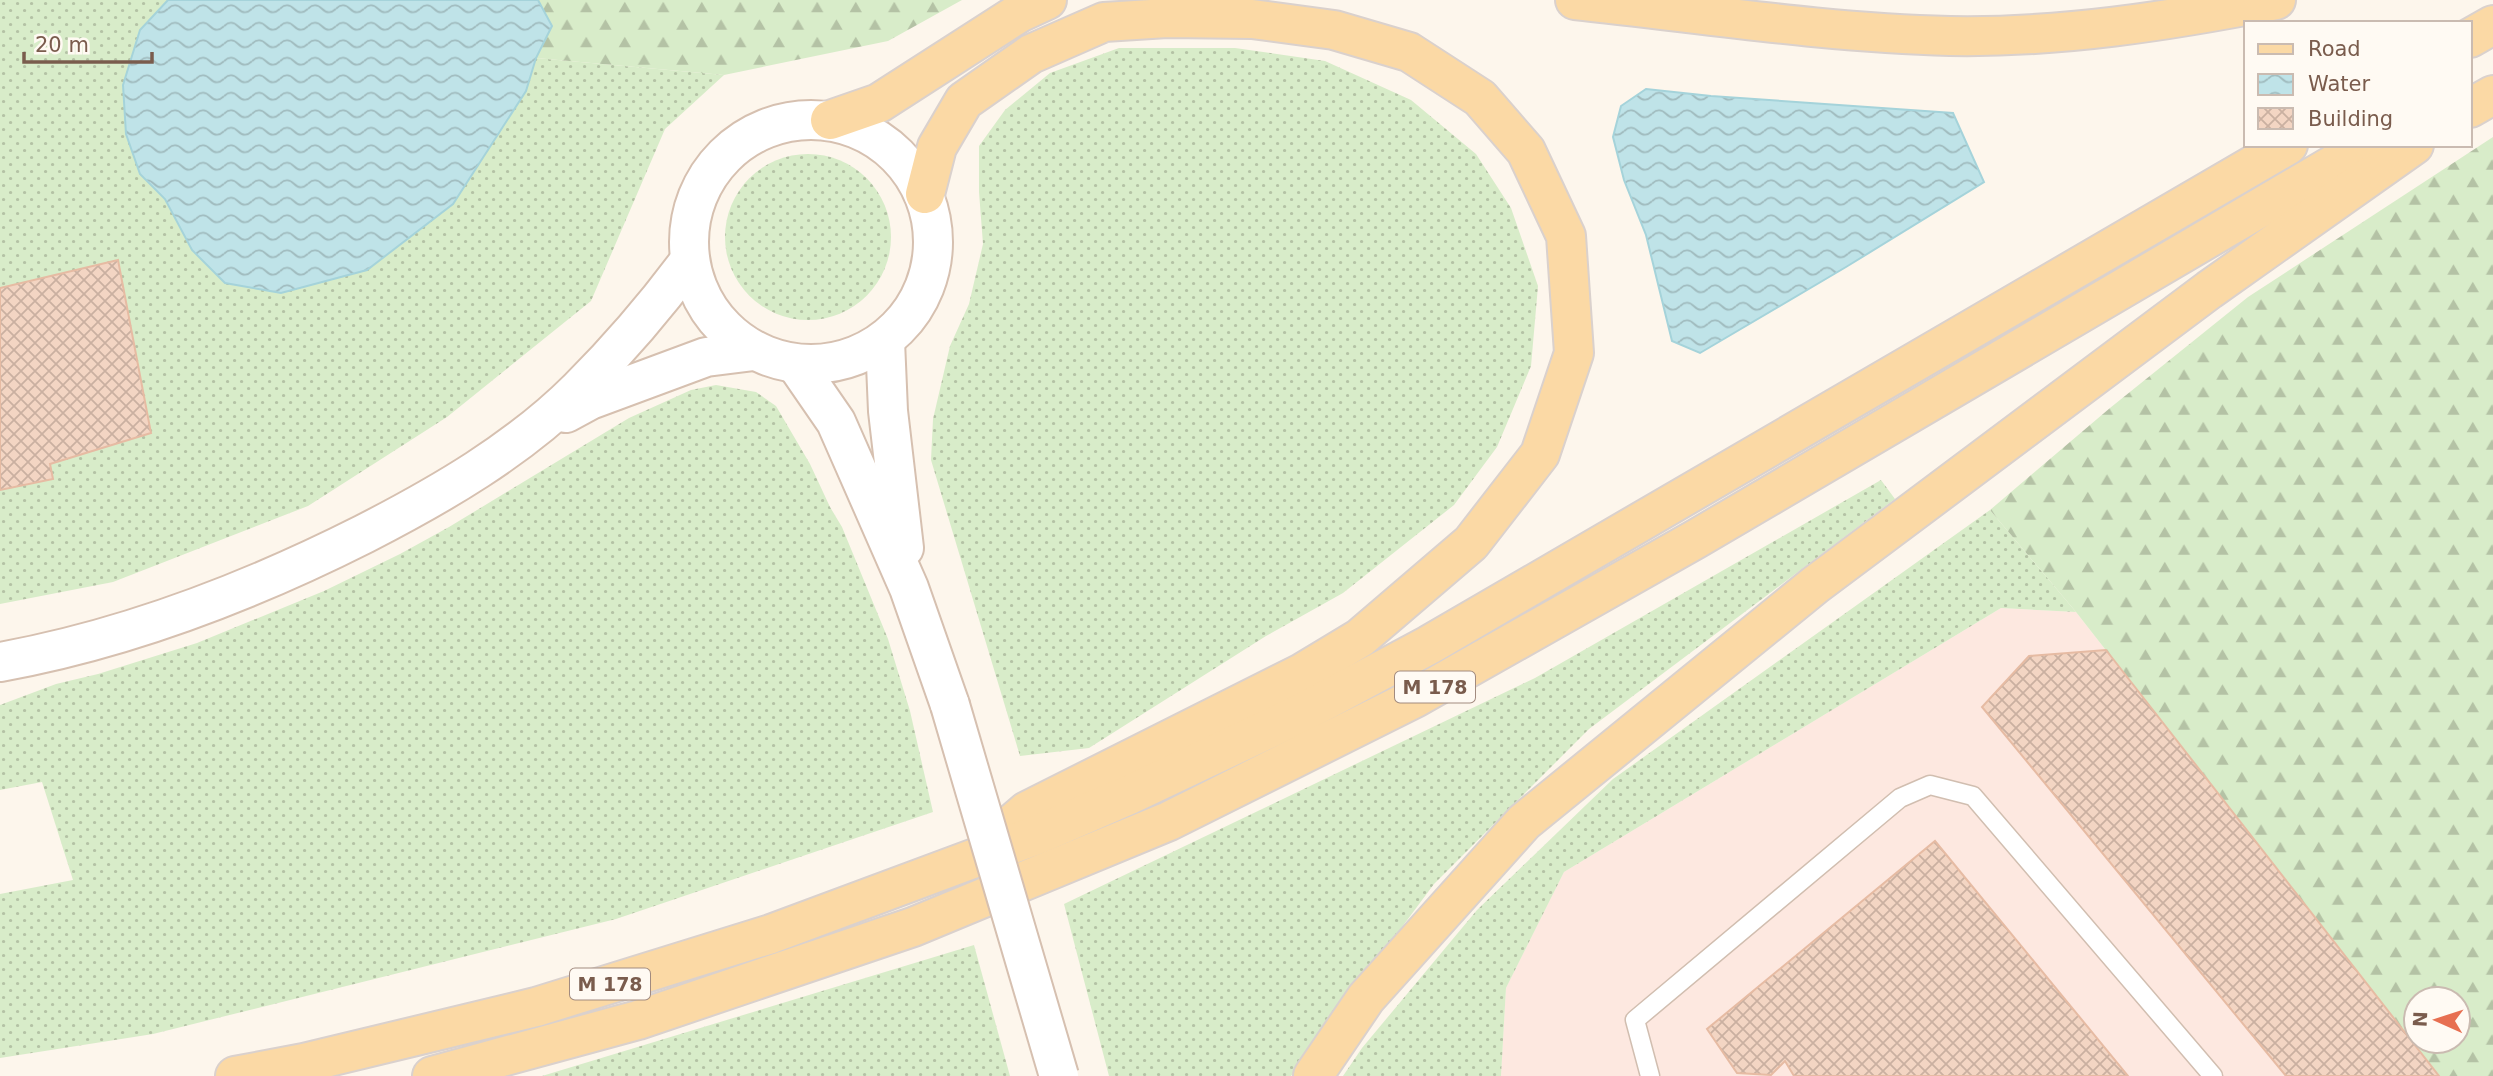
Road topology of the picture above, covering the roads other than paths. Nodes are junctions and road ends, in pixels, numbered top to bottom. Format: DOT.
graph roads {
  1 [pos="1048,0"];
  2 [pos="1575,0"];
  3 [pos="2276,0"];
  4 [pos="2493,25"];
  5 [pos="2472,37"];
  6 [pos="2493,75"];
  7 [pos="2472,87"];
  8 [pos="2493,95"];
  9 [pos="2472,107"];
  10 [pos="830,120"];
  11 [pos="2285,147"];
  12 [pos="2364,147"];
  13 [pos="2411,147"];
  14 [pos="925,194"];
  15 [pos="690,260"];
  16 [pos="885,341"];
  17 [pos="754,351"];
  18 [pos="796,364"];
  19 [pos="522,438"];
  20 [pos="909,588"];
  21 [pos="0,662"];
  22 [pos="976,856"];
  23 [pos="234,1076"];
  24 [pos="432,1076"];
  25 [pos="1059,1076"];
  26 [pos="1313,1076"];
  27 [pos="1650,1076"];
  28 [pos="2213,1076"];
  1 -- 10 [label="main road"];
  2 -- 3 [label="main road"];
  4 -- 5 [label="main road"];
  6 -- 7 [label="main road"];
  8 -- 9 [label="main road"];
  10 -- 14 [label="main road"];
  10 -- 15 [label="main road"];
  11 -- 22 [label="main road, M 178"];
  12 -- 24 [label="main road, M 178"];
  13 -- 26 [label="main road"];
  14 -- 16 [label="main road"];
  14 -- 22 [label="main road"];
  15 -- 17 [label="main road"];
  15 -- 19 [label="main road"];
  16 -- 18 [label="main road"];
  16 -- 20 [label="main road"];
  17 -- 18 [label="main road"];
  17 -- 19 [label="main road"];
  18 -- 20 [label="main road"];
  19 -- 21 [label="main road"];
  20 -- 25 [label="main road, bridge"];
  22 -- 23 [label="main road, M 178"];
  27 -- 28 [label="lane"];
}
